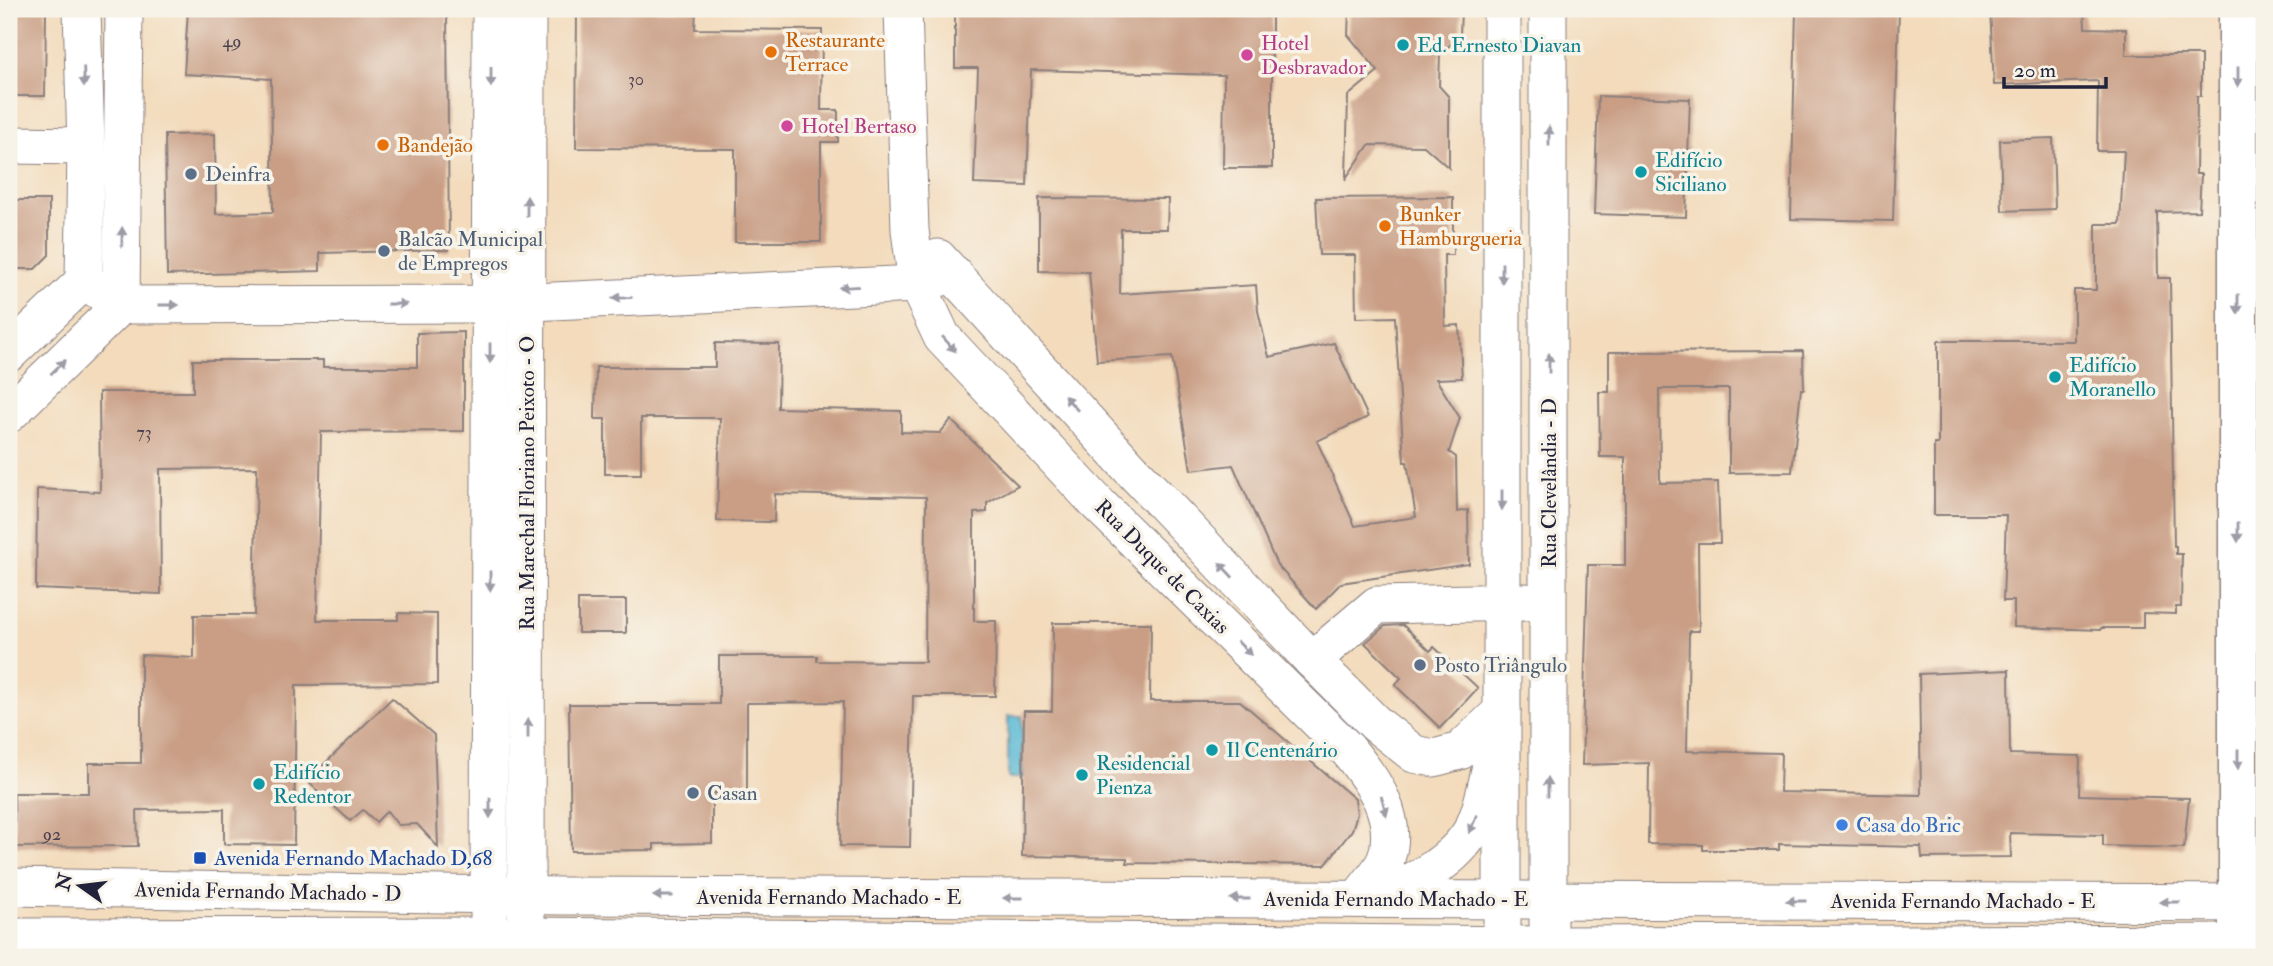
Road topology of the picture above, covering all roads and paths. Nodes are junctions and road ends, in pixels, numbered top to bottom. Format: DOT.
graph roads {
  1 [pos="82,9"];
  2 [pos="124,9"];
  3 [pos="491,9"];
  4 [pos="527,9"];
  5 [pos="903,9"];
  6 [pos="1502,9"];
  7 [pos="1548,9"];
  8 [pos="2238,9"];
  9 [pos="9,145"];
  10 [pos="86,146"];
  11 [pos="910,230"];
  12 [pos="954,274"];
  13 [pos="84,281"];
  14 [pos="918,284"];
  15 [pos="527,302"];
  16 [pos="491,304"];
  17 [pos="121,305"];
  18 [pos="9,353"];
  19 [pos="9,414"];
  20 [pos="1549,601"];
  21 [pos="1502,602"];
  22 [pos="1312,660"];
  23 [pos="1502,711"];
  24 [pos="1376,724"];
  25 [pos="1348,750"];
  26 [pos="9,887"];
  27 [pos="528,894"];
  28 [pos="489,895"];
  29 [pos="1358,899"];
  30 [pos="1502,900"];
  31 [pos="1548,900"];
  32 [pos="1881,901"];
  33 [pos="2251,903"];
  34 [pos="9,937"];
  35 [pos="1879,944"];
  36 [pos="489,947"];
  37 [pos="525,947"];
  38 [pos="132,948"];
  39 [pos="2247,948"];
  40 [pos="1502,951"];
  41 [pos="1547,951"];
  1 -- 10 [label="street, one-way"];
  17 -- 2 [label="street, one-way"];
  3 -- 16 [label="street, Rua Marechal Floriano Peixoto - O, one-way"];
  15 -- 4 [label="street, Rua Marechal Floriano Peixoto - O, one-way"];
  5 -- 11 [label="street, Rua Duque de Caxias"];
  6 -- 21 [label="street, one-way"];
  20 -- 7 [label="street, Rua Clevelândia - D, one-way"];
  8 -- 33 [label="main road, one-way"];
  9 -- 10 [label="street"];
  10 -- 13 [label="street"];
  11 -- 12 [label="street, Rua Duque de Caxias"];
  11 -- 14 [label="street, Rua Duque de Caxias"];
  12 -- 14 [label="street"];
  22 -- 12 [label="street, Rua Duque de Caxias, one-way"];
  13 -- 17 [label="street"];
  13 -- 18 [label="street"];
  14 -- 15 [label="street, one-way"];
  14 -- 25 [label="street, Rua Duque de Caxias, one-way"];
  15 -- 16 [label="street"];
  27 -- 15 [label="street, Rua Marechal Floriano Peixoto - O, one-way"];
  17 -- 16 [label="street, one-way"];
  16 -- 28 [label="street, Rua Marechal Floriano Peixoto - O, one-way"];
  19 -- 17 [label="street, one-way"];
  20 -- 21 [label="street"];
  31 -- 20 [label="street, Rua Clevelândia - D, one-way"];
  21 -- 22 [label="street"];
  21 -- 23 [label="street"];
  22 -- 24 [label="street, Rua Duque de Caxias"];
  23 -- 24 [label="street, Rua Duque de Caxias"];
  23 -- 29 [label="street, one-way"];
  23 -- 30 [label="street"];
  24 -- 25 [label="street"];
  25 -- 29 [label="street, Rua Duque de Caxias, one-way"];
  26 -- 28 [label="street, Avenida Fernando Machado - D"];
  27 -- 28 [label="street, Avenida Fernando Machado - D"];
  29 -- 27 [label="street, Avenida Fernando Machado - E, one-way"];
  27 -- 37 [label="street, Rua Marechal Floriano Peixoto - O"];
  28 -- 36 [label="street, Rua Marechal Floriano Peixoto - O"];
  29 -- 30 [label="street, Avenida Fernando Machado - E"];
  30 -- 31 [label="street, Avenida Fernando Machado - E"];
  30 -- 40 [label="street"];
  32 -- 31 [label="street, Avenida Fernando Machado - E, one-way"];
  31 -- 41 [label="street, Rua Clevelândia - D"];
  33 -- 32 [label="street, Avenida Fernando Machado - E, one-way"];
  32 -- 35 [label="street"];
  33 -- 39 [label="main road"];
  34 -- 38 [label="street, Avenida Fernando Machado - D"];
  35 -- 39 [label="street, Avenida Fernando Machado - E"];
  35 -- 41 [label="street, Avenida Fernando Machado - E"];
  36 -- 37 [label="street, Avenida Fernando Machado - E"];
  36 -- 38 [label="street, Avenida Fernando Machado - D"];
  37 -- 40 [label="street, Avenida Fernando Machado - E"];
  40 -- 41 [label="street, Avenida Fernando Machado - E"];
}
